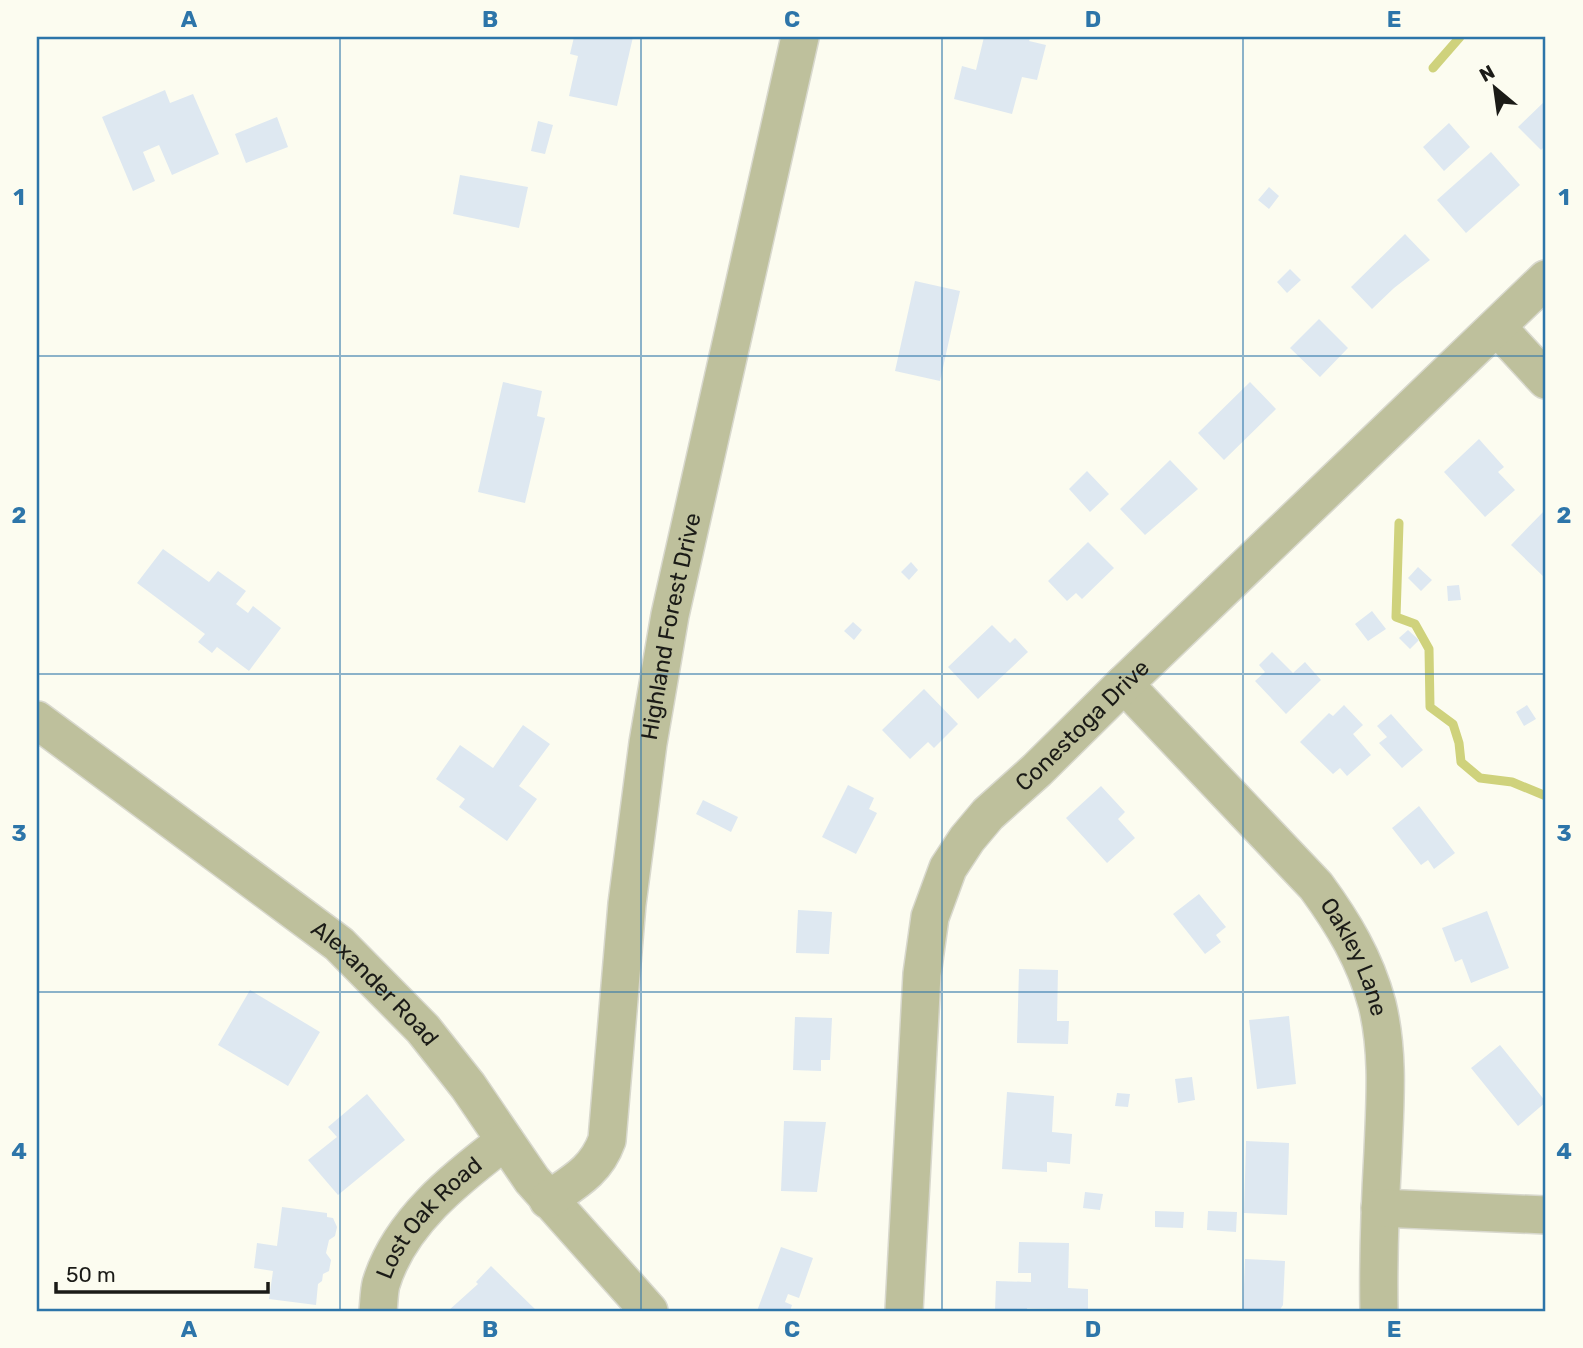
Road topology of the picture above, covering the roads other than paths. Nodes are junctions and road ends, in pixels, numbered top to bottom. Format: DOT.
graph roads {
  1 [pos="800,37"];
  2 [pos="1546,279"];
  3 [pos="1497,327"];
  4 [pos="1546,380"];
  5 [pos="1124,684"];
  6 [pos="37,720"];
  7 [pos="505,1141"];
  8 [pos="548,1200"];
  9 [pos="1380,1208"];
  10 [pos="1546,1215"];
  11 [pos="378,1311"];
  12 [pos="649,1311"];
  13 [pos="904,1311"];
  14 [pos="1379,1311"];
  1 -- 8 [label="street, Highland Forest Drive"];
  2 -- 3 [label="street, Conestoga Drive"];
  3 -- 4 [label="street"];
  3 -- 5 [label="street, Conestoga Drive"];
  5 -- 9 [label="street, Oakley Lane"];
  5 -- 13 [label="street, Conestoga Drive"];
  6 -- 7 [label="street, Alexander Road"];
  7 -- 8 [label="street, Alexander Road"];
  7 -- 11 [label="street, Lost Oak Road"];
  8 -- 12 [label="street, Alexander Road"];
  9 -- 10 [label="street"];
  9 -- 14 [label="street, Oakley Lane"];
}
